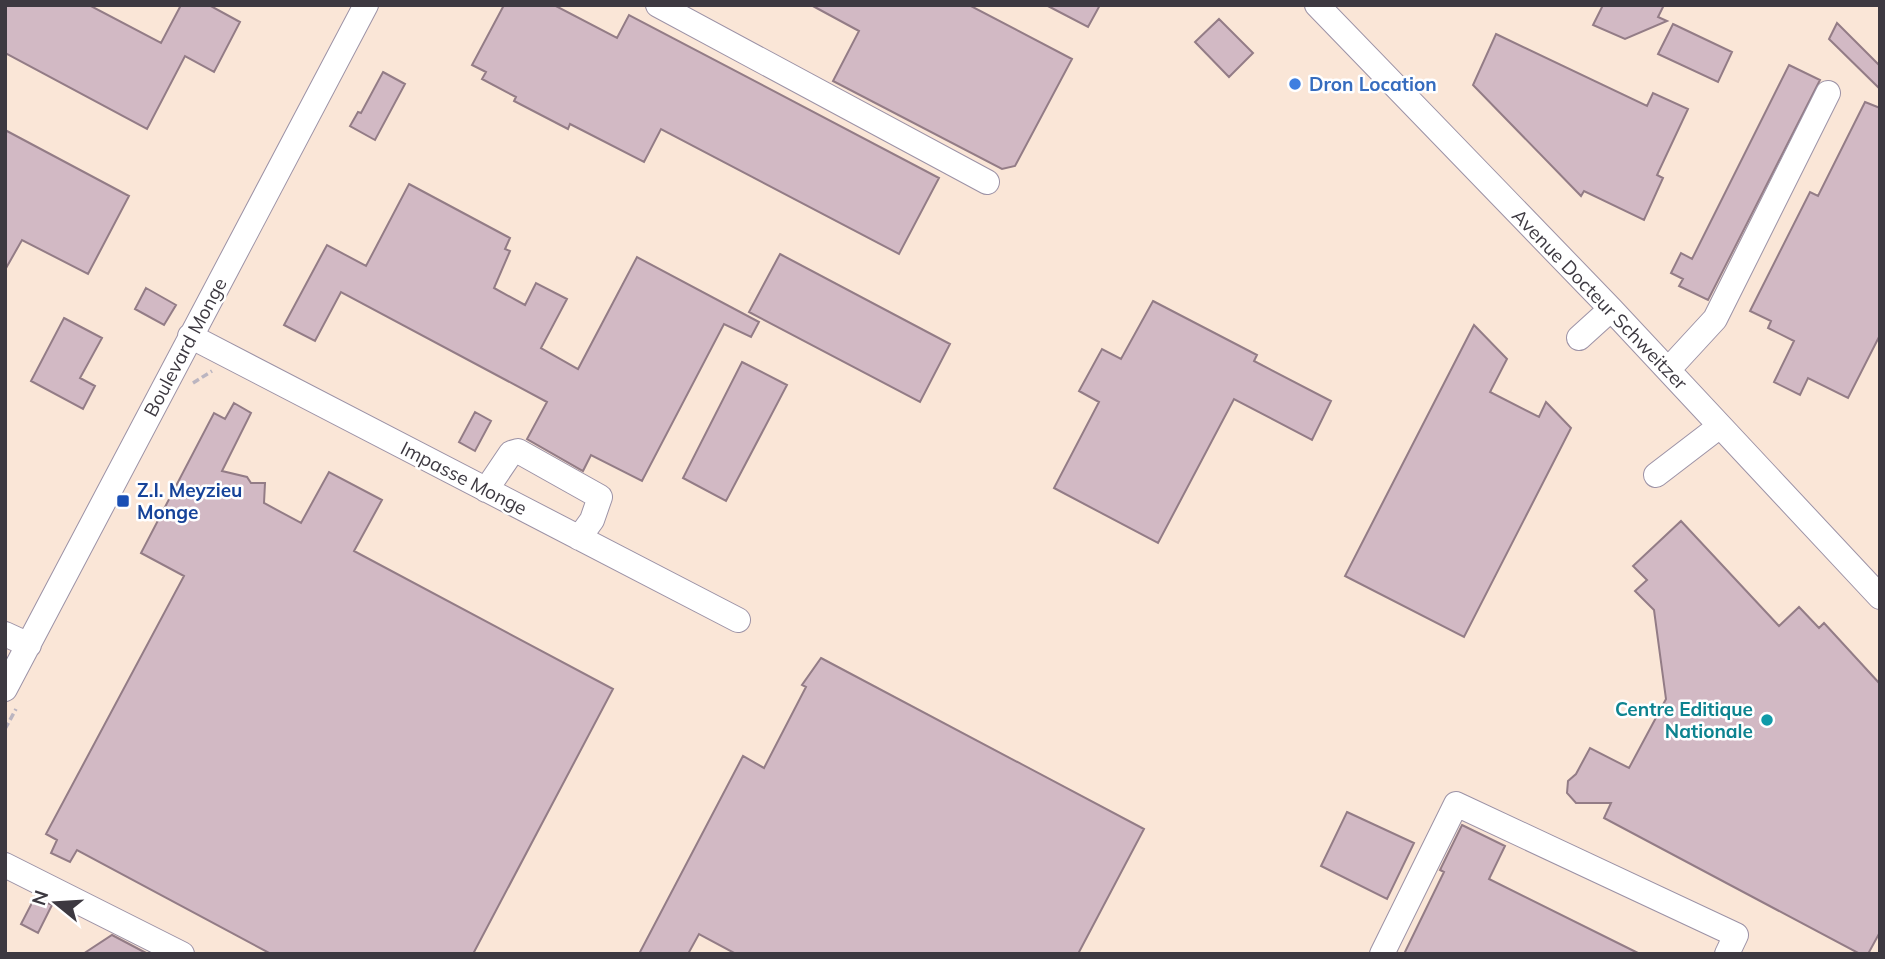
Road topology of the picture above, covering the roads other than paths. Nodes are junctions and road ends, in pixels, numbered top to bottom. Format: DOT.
graph roads {
  1 [pos="366,5"];
  2 [pos="658,5"];
  3 [pos="1317,5"];
  4 [pos="1828,93"];
  5 [pos="986,182"];
  6 [pos="1611,309"];
  7 [pos="190,336"];
  8 [pos="1579,338"];
  9 [pos="1668,370"];
  10 [pos="1720,426"];
  11 [pos="1656,475"];
  12 [pos="486,490"];
  13 [pos="579,538"];
  14 [pos="1880,597"];
  15 [pos="738,620"];
  16 [pos="5,634"];
  17 [pos="29,645"];
  18 [pos="5,689"];
  19 [pos="5,865"];
  20 [pos="182,954"];
  21 [pos="1382,954"];
  22 [pos="1727,954"];
  1 -- 7 [label="street, Boulevard Monge"];
  2 -- 5 [label="street"];
  3 -- 6 [label="street, Avenue Docteur Schweitzer"];
  4 -- 9 [label="street"];
  6 -- 8 [label="street"];
  6 -- 9 [label="street, Avenue Docteur Schweitzer"];
  7 -- 12 [label="street, Impasse Monge"];
  7 -- 17 [label="street, Boulevard Monge"];
  9 -- 10 [label="street, Avenue Docteur Schweitzer"];
  10 -- 11 [label="street"];
  10 -- 14 [label="street, Avenue Docteur Schweitzer"];
  12 -- 13 [label="street, Impasse Monge"];
  12 -- 13 [label="street"];
  13 -- 15 [label="street, Impasse Monge"];
  16 -- 17 [label="street"];
  17 -- 18 [label="street, Boulevard Monge"];
  19 -- 20 [label="street"];
  21 -- 22 [label="street"];
}
